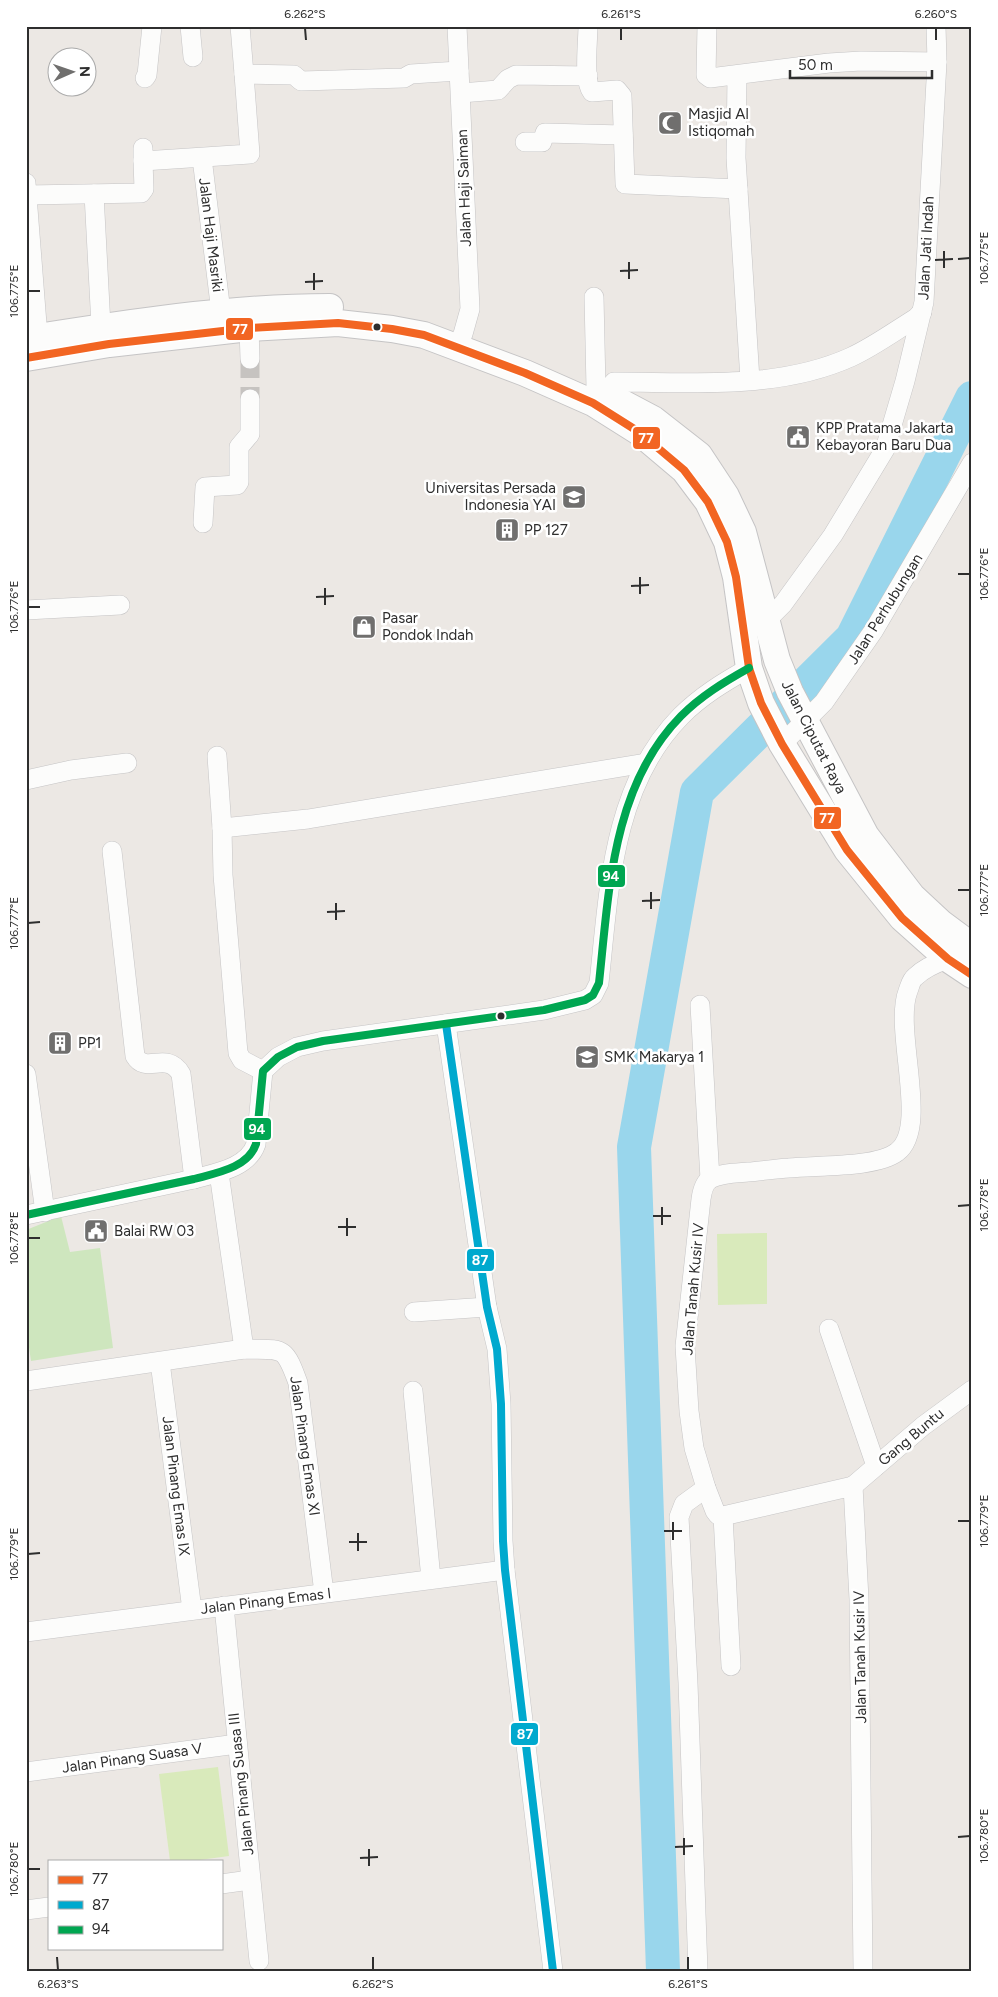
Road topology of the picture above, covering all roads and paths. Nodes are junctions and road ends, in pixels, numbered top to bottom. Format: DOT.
graph roads {
  1 [pos="152,26"];
  2 [pos="190,26"];
  3 [pos="240,26"];
  4 [pos="458,26"];
  5 [pos="588,26"];
  6 [pos="708,26"];
  7 [pos="936,26"];
  8 [pos="193,57"];
  9 [pos="936,62"];
  10 [pos="459,71"];
  11 [pos="244,74"];
  12 [pos="737,75"];
  13 [pos="588,76"];
  14 [pos="145,78"];
  15 [pos="460,93"];
  16 [pos="622,135"];
  17 [pos="525,142"];
  18 [pos="202,158"];
  19 [pos="27,188"];
  20 [pos="738,189"];
  21 [pos="94,194"];
  22 [pos="594,297"];
  23 [pos="221,312"];
  24 [pos="922,312"];
  25 [pos="101,326"];
  26 [pos="249,328"];
  27 [pos="460,341"];
  28 [pos="30,345"];
  29 [pos="250,359"];
  30 [pos="750,380"];
  31 [pos="601,391"];
  32 [pos="250,399"];
  33 [pos="972,463"];
  34 [pos="964,492"];
  35 [pos="203,523"];
  36 [pos="120,605"];
  37 [pos="26,610"];
  38 [pos="766,620"];
  39 [pos="749,668"];
  40 [pos="760,699"];
  41 [pos="798,710"];
  42 [pos="780,740"];
  43 [pos="217,756"];
  44 [pos="127,763"];
  45 [pos="646,763"];
  46 [pos="26,780"];
  47 [pos="222,828"];
  48 [pos="112,851"];
  49 [pos="972,946"];
  50 [pos="948,958"];
  51 [pos="972,975"];
  52 [pos="700,1005"];
  53 [pos="446,1024"];
  54 [pos="263,1072"];
  55 [pos="26,1074"];
  56 [pos="219,1173"];
  57 [pos="194,1179"];
  58 [pos="710,1179"];
  59 [pos="35,1213"];
  60 [pos="487,1307"];
  61 [pos="414,1312"];
  62 [pos="829,1329"];
  63 [pos="244,1348"];
  64 [pos="160,1362"];
  65 [pos="26,1381"];
  66 [pos="972,1390"];
  67 [pos="413,1391"];
  68 [pos="876,1466"];
  69 [pos="853,1486"];
  70 [pos="706,1488"];
  71 [pos="723,1516"];
  72 [pos="506,1570"];
  73 [pos="431,1579"];
  74 [pos="324,1593"];
  75 [pos="224,1606"];
  76 [pos="192,1610"];
  77 [pos="26,1632"];
  78 [pos="731,1666"];
  79 [pos="237,1744"];
  80 [pos="26,1772"];
  81 [pos="250,1880"];
  82 [pos="222,1884"];
  83 [pos="48,1907"];
  84 [pos="26,1910"];
  85 [pos="259,1961"];
  86 [pos="553,1971"];
  87 [pos="698,1971"];
  88 [pos="863,1971"];
  1 -- 14 [label="street"];
  2 -- 8 [label="street"];
  3 -- 11 [label="street"];
  4 -- 10 [label="street, Jalan Haji Saiman"];
  5 -- 13 [label="street"];
  6 -- 12 [label="street"];
  7 -- 9 [label="street, Jalan Jati Indah"];
  9 -- 12 [label="street"];
  9 -- 24 [label="street, Jalan Jati Indah"];
  10 -- 11 [label="street"];
  10 -- 15 [label="street, Jalan Haji Saiman"];
  11 -- 18 [label="street"];
  12 -- 20 [label="street"];
  13 -- 15 [label="street"];
  13 -- 16 [label="street"];
  15 -- 27 [label="street, Jalan Haji Saiman"];
  16 -- 17 [label="street"];
  16 -- 20 [label="street"];
  18 -- 21 [label="street"];
  18 -- 23 [label="street, Jalan Haji Masriki"];
  19 -- 21 [label="street"];
  19 -- 28 [label="street"];
  20 -- 30 [label="street"];
  21 -- 25 [label="street"];
  22 -- 31 [label="street"];
  23 -- 25 [label="main road"];
  23 -- 27 [label="main road"];
  24 -- 30 [label="street, Jalan Jati Indah"];
  24 -- 38 [label="street"];
  25 -- 28 [label="main road"];
  26 -- 27 [label="main road"];
  26 -- 28 [label="main road"];
  26 -- 29 [label="street"];
  27 -- 31 [label="main road, Jalan Ciputat Raya"];
  27 -- 39 [label="main road, Jalan Ciputat Raya"];
  30 -- 31 [label="street, Jalan Jati Indah"];
  31 -- 38 [label="main road, Jalan Ciputat Raya"];
  32 -- 35 [label="street"];
  33 -- 34 [label="street, Jalan Perhubungan"];
  34 -- 41 [label="street, Jalan Perhubungan"];
  36 -- 37 [label="street"];
  38 -- 41 [label="main road, Jalan Ciputat Raya"];
  39 -- 40 [label="main road, Jalan Ciputat Raya"];
  39 -- 45 [label="street"];
  40 -- 41 [label="main road"];
  40 -- 42 [label="main road, Jalan Ciputat Raya"];
  41 -- 42 [label="street, Jalan Perhubungan"];
  41 -- 49 [label="main road, Jalan Ciputat Raya"];
  42 -- 50 [label="main road, Jalan Ciputat Raya"];
  43 -- 47 [label="street"];
  44 -- 46 [label="street"];
  45 -- 47 [label="street"];
  45 -- 53 [label="street"];
  47 -- 54 [label="street"];
  48 -- 57 [label="street"];
  50 -- 51 [label="main road, Jalan Ciputat Raya"];
  50 -- 58 [label="street"];
  52 -- 58 [label="street"];
  53 -- 54 [label="street"];
  53 -- 60 [label="street"];
  54 -- 56 [label="street"];
  55 -- 59 [label="street"];
  56 -- 57 [label="street"];
  56 -- 63 [label="street"];
  57 -- 59 [label="street"];
  58 -- 70 [label="street, Jalan Tanah Kusir IV"];
  60 -- 61 [label="street"];
  60 -- 72 [label="street"];
  62 -- 68 [label="street"];
  63 -- 64 [label="street, Jalan Pinang Emas XI"];
  63 -- 74 [label="street, Jalan Pinang Emas XI"];
  64 -- 65 [label="street, Jalan Pinang Emas XI"];
  64 -- 76 [label="street, Jalan Pinang Emas IX"];
  66 -- 68 [label="street, Gang Buntu"];
  67 -- 73 [label="street"];
  68 -- 69 [label="street, Gang Buntu"];
  69 -- 71 [label="street"];
  69 -- 88 [label="street, Jalan Tanah Kusir IV"];
  70 -- 71 [label="street, Jalan Tanah Kusir IV"];
  70 -- 87 [label="street"];
  71 -- 78 [label="street"];
  72 -- 73 [label="street, Jalan Pinang Emas I"];
  72 -- 86 [label="street"];
  73 -- 74 [label="street, Jalan Pinang Emas I"];
  74 -- 75 [label="street, Jalan Pinang Emas I"];
  75 -- 76 [label="street, Jalan Pinang Emas I"];
  75 -- 79 [label="street, Jalan Pinang Suasa III"];
  76 -- 77 [label="street, Jalan Pinang Emas I"];
  79 -- 80 [label="street, Jalan Pinang Suasa V"];
  79 -- 81 [label="street, Jalan Pinang Suasa III"];
  81 -- 82 [label="street"];
  81 -- 85 [label="street, Jalan Pinang Suasa III"];
  83 -- 84 [label="street"];
}
